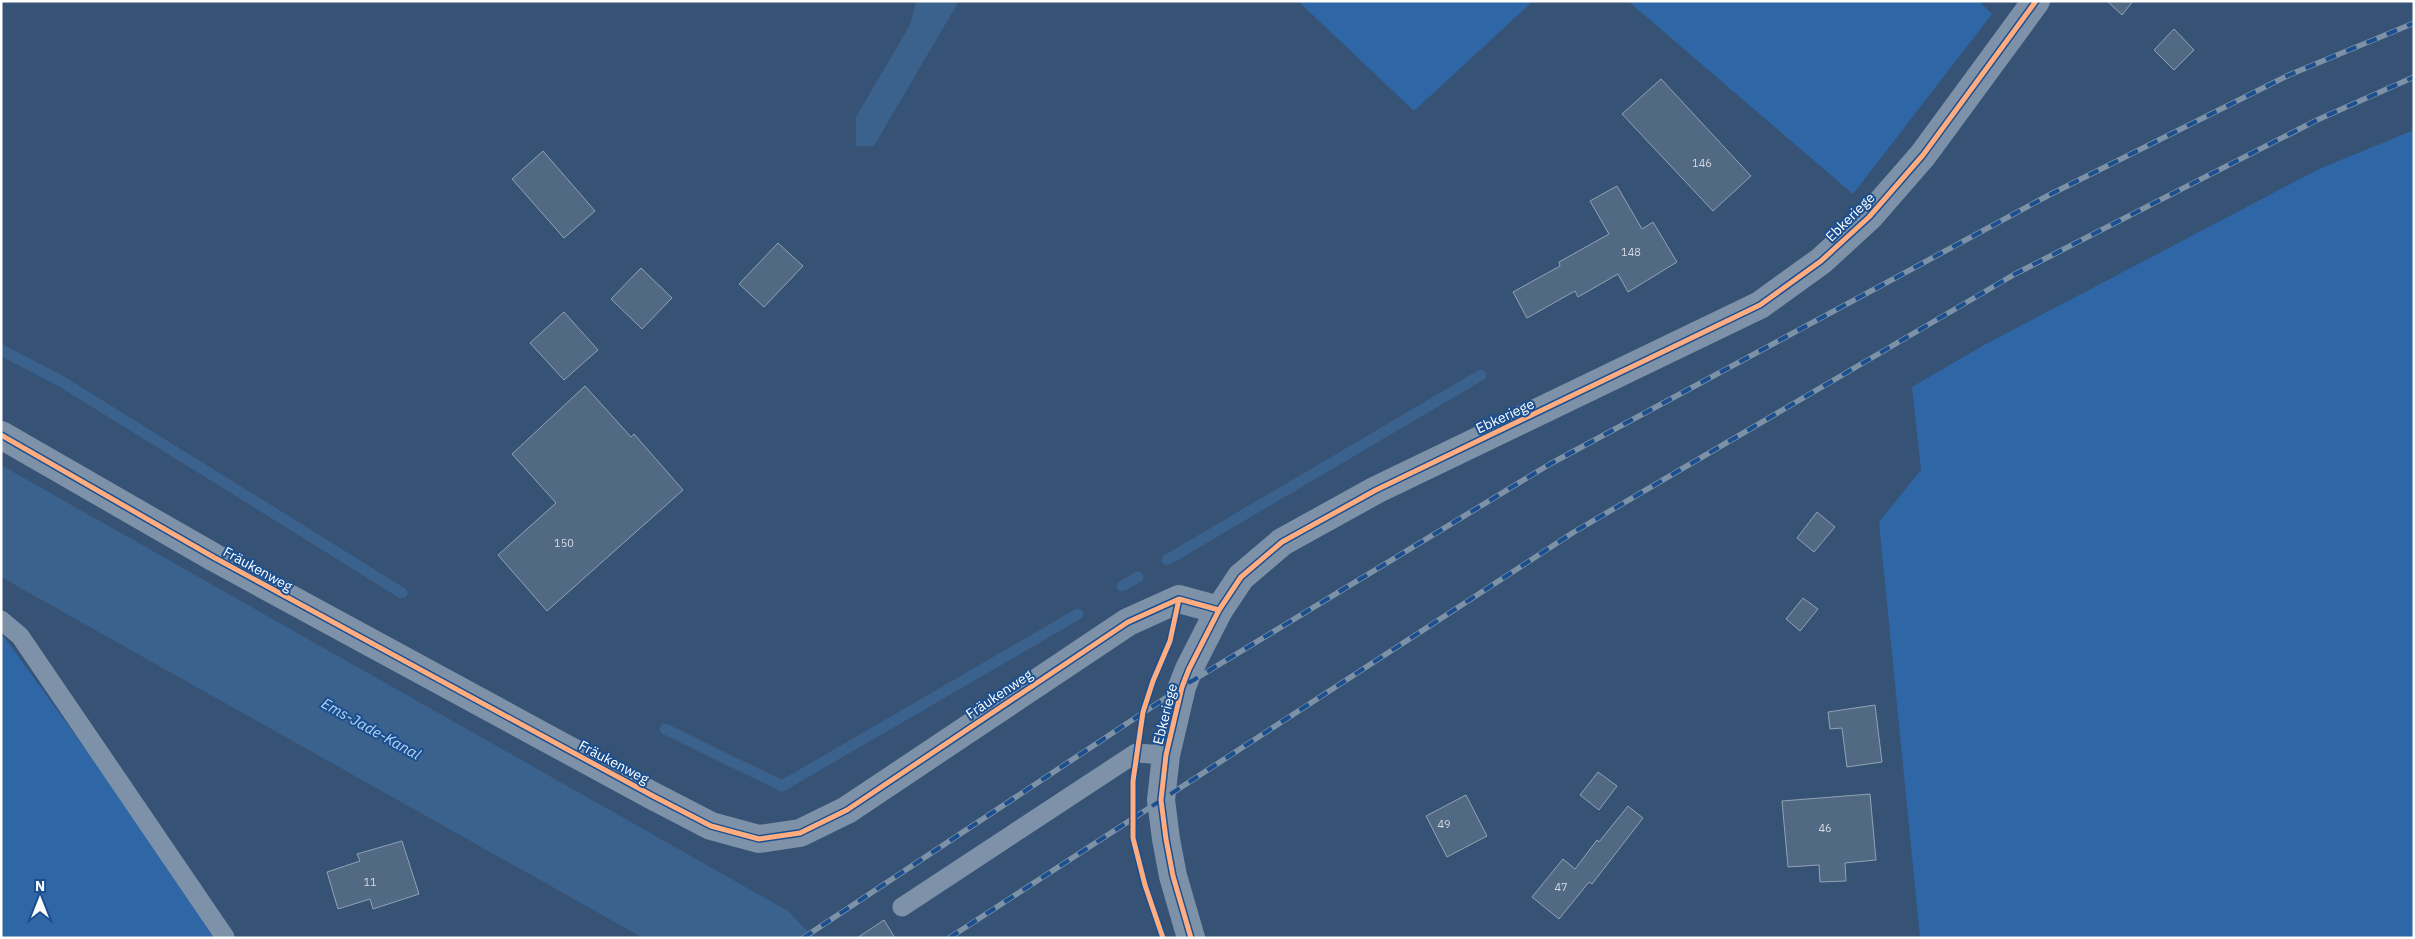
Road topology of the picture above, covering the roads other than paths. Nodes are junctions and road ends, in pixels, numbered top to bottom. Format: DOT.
graph roads {
  1 [pos="2036,1"];
  2 [pos="1,435"];
  3 [pos="1220,610"];
  4 [pos="1,620"];
  5 [pos="1166,755"];
  6 [pos="902,907"];
  7 [pos="225,937"];
  8 [pos="1191,938"];
  1 -- 3 [label="street, Ebkeriege"];
  2 -- 3 [label="street, Fräukenweg"];
  3 -- 5 [label="street, Ebkeriege"];
  4 -- 7 [label="lane"];
  5 -- 6 [label="lane"];
  5 -- 8 [label="street, Ebkeriege"];
}
